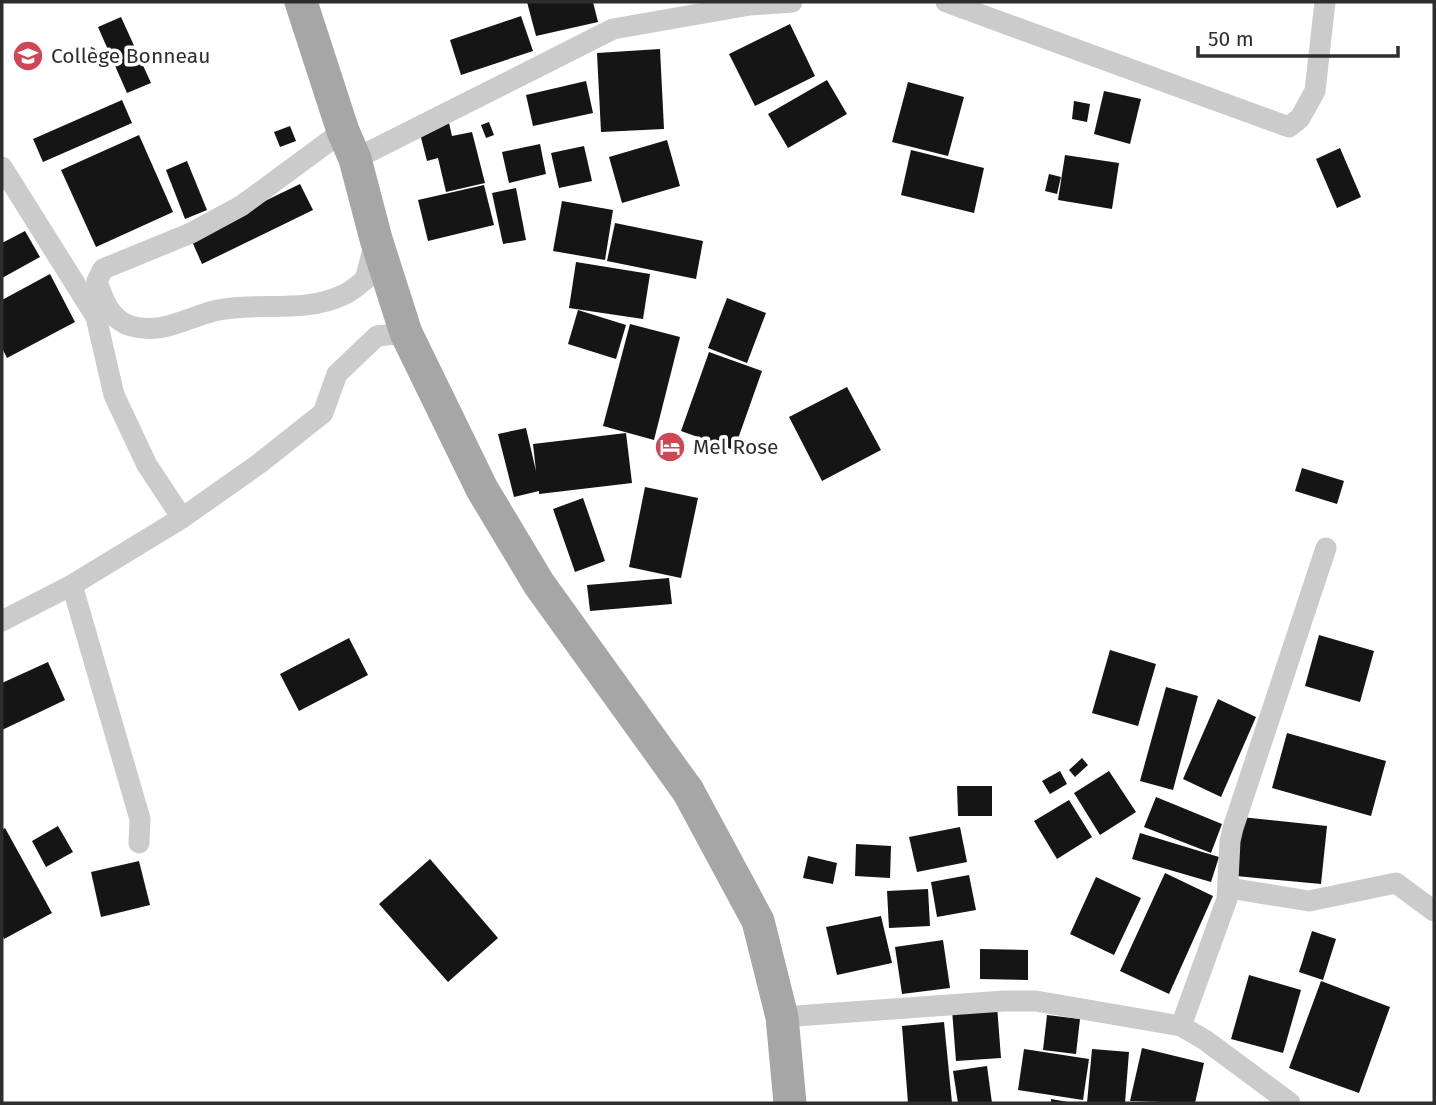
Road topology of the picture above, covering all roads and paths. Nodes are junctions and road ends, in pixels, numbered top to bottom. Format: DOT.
graph roads {
  1 [pos="301,2"];
  2 [pos="792,2"];
  3 [pos="946,2"];
  4 [pos="1325,2"];
  5 [pos="769,3"];
  6 [pos="349,145"];
  7 [pos="2,167"];
  8 [pos="376,239"];
  9 [pos="406,333"];
  10 [pos="182,518"];
  11 [pos="1326,548"];
  12 [pos="72,585"];
  13 [pos="2,621"];
  14 [pos="139,843"];
  15 [pos="1229,888"];
  16 [pos="1434,911"];
  17 [pos="782,1017"];
  18 [pos="1181,1026"];
  19 [pos="790,1103"];
  20 [pos="1290,1103"];
  1 -- 6 [label="main road"];
  2 -- 5 [label="street"];
  3 -- 4 [label="street"];
  5 -- 6 [label="street"];
  6 -- 8 [label="main road"];
  6 -- 8 [label="street"];
  7 -- 10 [label="street"];
  8 -- 9 [label="main road"];
  9 -- 10 [label="street"];
  9 -- 17 [label="main road"];
  10 -- 12 [label="street"];
  11 -- 15 [label="street"];
  12 -- 13 [label="street"];
  12 -- 14 [label="street"];
  15 -- 16 [label="street"];
  15 -- 18 [label="street"];
  17 -- 18 [label="street"];
  17 -- 19 [label="main road"];
  18 -- 20 [label="street"];
}
